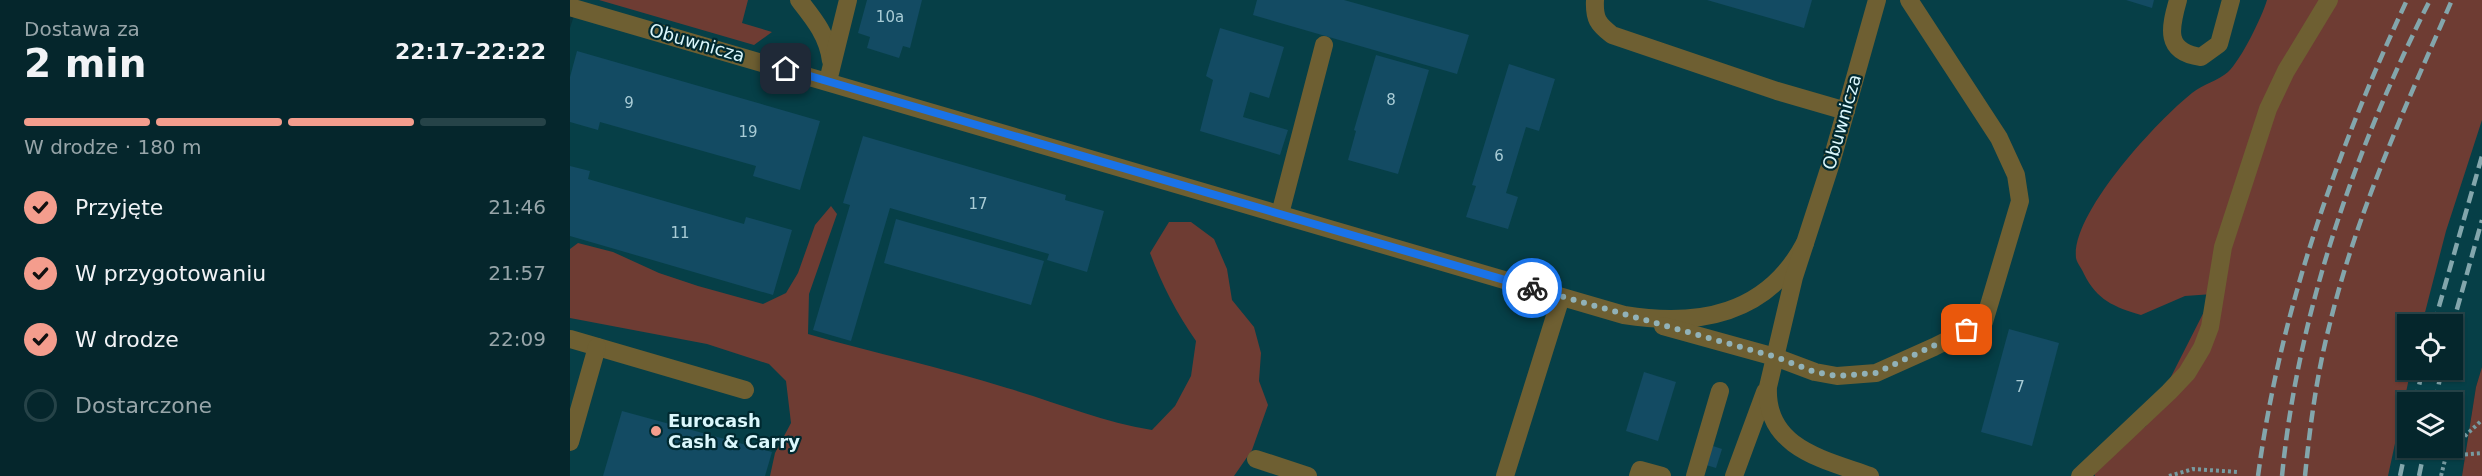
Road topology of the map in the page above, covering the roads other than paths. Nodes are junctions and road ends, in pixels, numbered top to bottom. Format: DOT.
graph roads {
  1 [pos="798,0"];
  2 [pos="848,0"];
  3 [pos="1595,0"];
  4 [pos="1877,0"];
  5 [pos="1909,0"];
  6 [pos="2178,0"];
  7 [pos="2231,0"];
  8 [pos="2329,0"];
  9 [pos="570,7"];
  10 [pos="1324,45"];
  11 [pos="830,74"];
  12 [pos="1846,111"];
  13 [pos="1280,214"];
  14 [pos="1805,243"];
  15 [pos="1561,297"];
  16 [pos="1624,315"];
  17 [pos="570,339"];
  18 [pos="597,347"];
  19 [pos="1776,357"];
  20 [pos="1771,376"];
  21 [pos="745,390"];
  22 [pos="1720,391"];
  23 [pos="570,442"];
  24 [pos="1256,459"];
  25 [pos="1308,476"];
  26 [pos="1504,476"];
  27 [pos="1638,476"];
  28 [pos="1662,476"];
  29 [pos="1695,476"];
  30 [pos="1734,476"];
  31 [pos="1870,476"];
  32 [pos="2080,476"];
  1 -- 11 [label="street"];
  2 -- 11 [label="street"];
  3 -- 12 [label="street"];
  4 -- 12 [label="street, Obuwnicza"];
  5 -- 19 [label="street"];
  6 -- 7 [label="street"];
  8 -- 32 [label="street"];
  9 -- 11 [label="street, Obuwnicza"];
  10 -- 13 [label="street"];
  11 -- 13 [label="street, Obuwnicza"];
  12 -- 14 [label="street, Obuwnicza"];
  13 -- 15 [label="street, Obuwnicza"];
  14 -- 16 [label="street, Obuwnicza"];
  14 -- 19 [label="street, Obuwnicza"];
  15 -- 16 [label="street, Obuwnicza"];
  15 -- 26 [label="street"];
  16 -- 19 [label="street"];
  17 -- 18 [label="street"];
  18 -- 21 [label="street"];
  18 -- 23 [label="street"];
  19 -- 20 [label="street, Obuwnicza"];
  20 -- 30 [label="street"];
  20 -- 31 [label="street"];
  22 -- 29 [label="street"];
  24 -- 25 [label="street"];
  27 -- 28 [label="street"];
}
